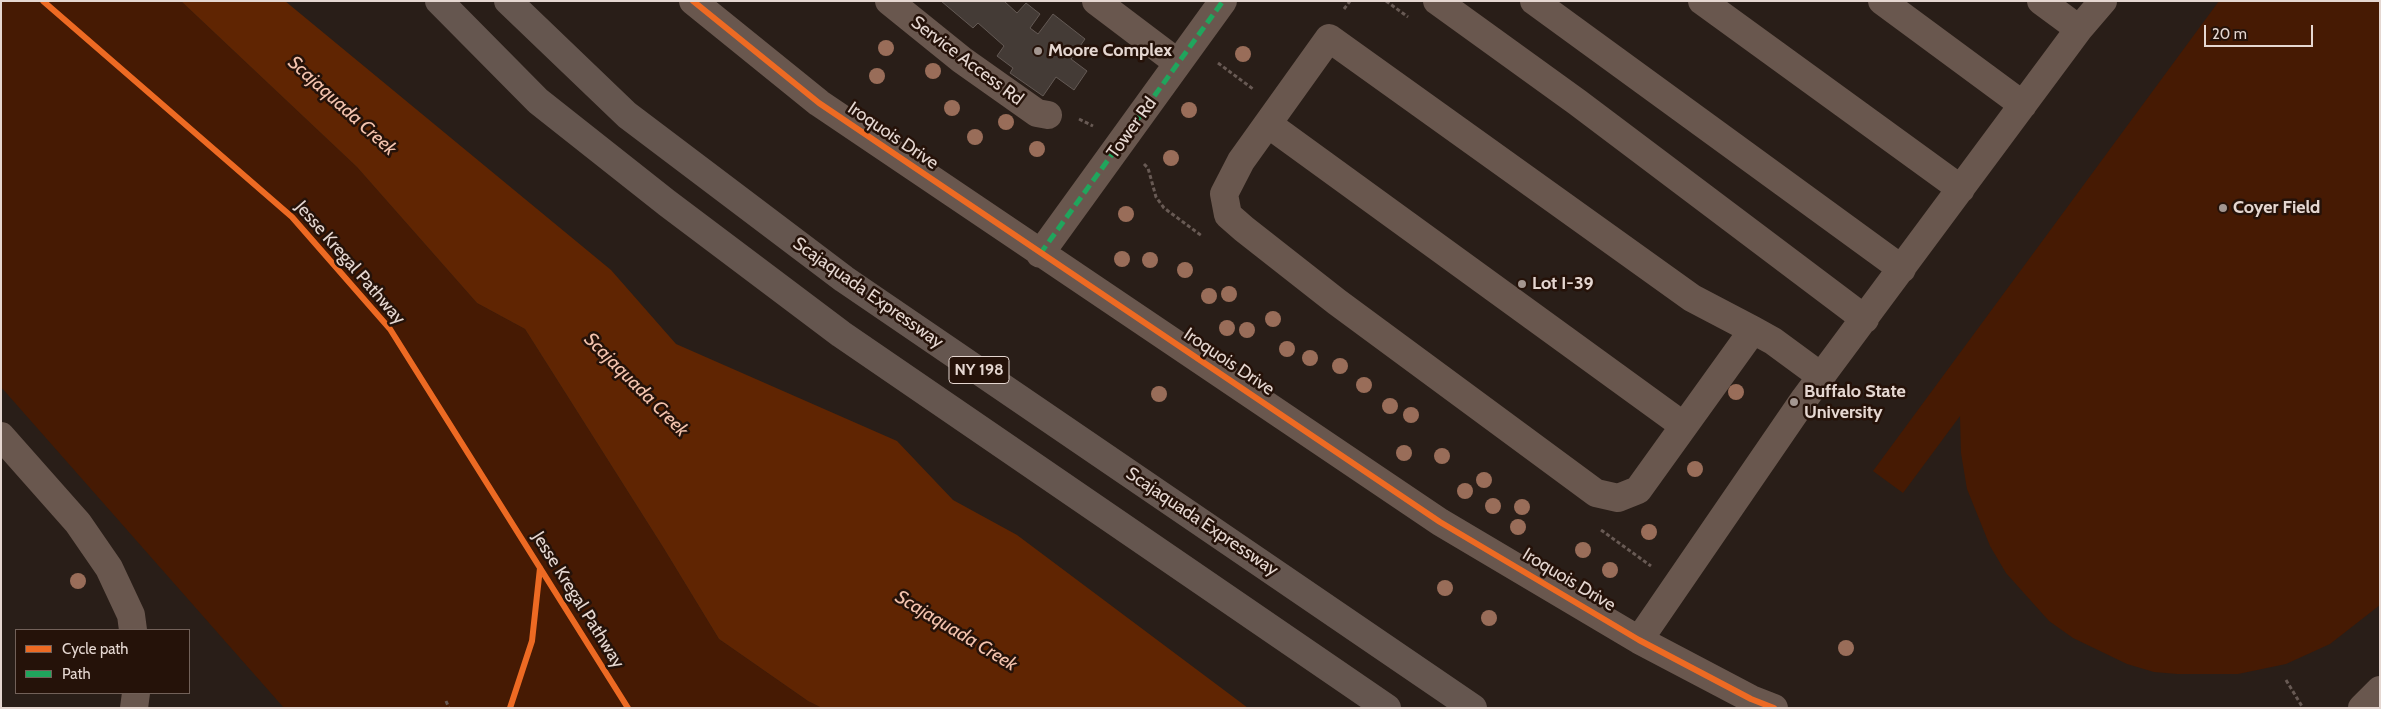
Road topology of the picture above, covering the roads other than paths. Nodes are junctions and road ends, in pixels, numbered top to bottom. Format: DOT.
graph roads {
  1 [pos="440,1"];
  2 [pos="508,1"];
  3 [pos="693,1"];
  4 [pos="889,1"];
  5 [pos="1096,1"];
  6 [pos="1223,1"];
  7 [pos="1437,1"];
  8 [pos="1534,1"];
  9 [pos="1702,1"];
  10 [pos="1882,1"];
  11 [pos="2041,1"];
  12 [pos="2102,1"];
  13 [pos="2079,29"];
  14 [pos="1178,63"];
  15 [pos="2023,105"];
  16 [pos="1048,115"];
  17 [pos="1268,124"];
  18 [pos="1961,189"];
  19 [pos="1040,254"];
  20 [pos="1902,269"];
  21 [pos="1865,319"];
  22 [pos="1753,330"];
  23 [pos="1822,377"];
  24 [pos="1684,426"];
  25 [pos="1,436"];
  26 [pos="133,629"];
  27 [pos="1639,640"];
  28 [pos="2380,690"];
  29 [pos="136,694"];
  30 [pos="134,708"];
  31 [pos="1387,708"];
  32 [pos="1473,708"];
  33 [pos="1774,708"];
  34 [pos="2362,708"];
  1 -- 31 [label="highway, NY 198"];
  2 -- 32 [label="highway, Scajaquada Expressway / NY 198"];
  3 -- 19 [label="street, Iroquois Drive"];
  4 -- 16 [label="street, Service Access Rd"];
  5 -- 14 [label="street"];
  6 -- 14 [label="street, Tower Rd"];
  7 -- 21 [label="street"];
  8 -- 20 [label="street"];
  9 -- 18 [label="street"];
  10 -- 15 [label="street"];
  11 -- 13 [label="street"];
  12 -- 13 [label="street"];
  13 -- 15 [label="street"];
  14 -- 19 [label="street, Tower Rd"];
  15 -- 18 [label="street"];
  17 -- 22 [label="street"];
  17 -- 24 [label="street"];
  17 -- 24 [label="street"];
  18 -- 20 [label="street"];
  19 -- 27 [label="street, Iroquois Drive"];
  20 -- 21 [label="street"];
  21 -- 23 [label="street"];
  22 -- 23 [label="street"];
  22 -- 24 [label="street"];
  23 -- 27 [label="street"];
  25 -- 26 [label="street"];
  27 -- 33 [label="street, Iroquois Drive"];
  28 -- 34 [label="street"];
  29 -- 30 [label="street"];
}
